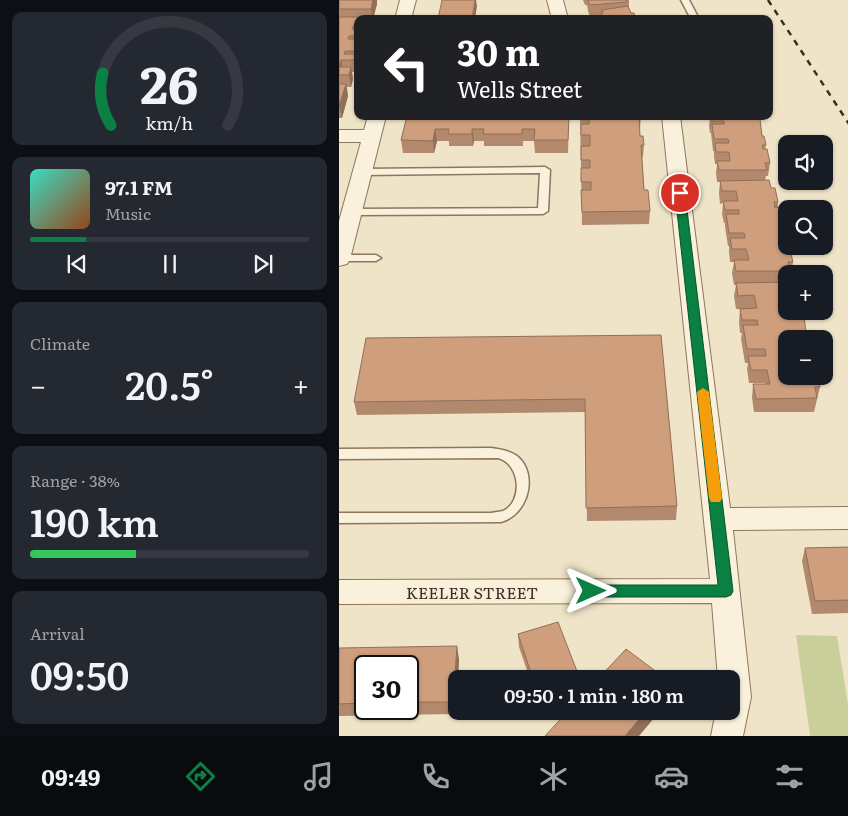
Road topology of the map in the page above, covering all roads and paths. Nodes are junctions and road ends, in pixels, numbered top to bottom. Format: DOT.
graph roads {
  1 [pos="408,0"];
  2 [pos="555,0"];
  3 [pos="685,0"];
  4 [pos="404,15"];
  5 [pos="559,15"];
  6 [pos="693,15"];
  7 [pos="376,120"];
  8 [pos="671,120"];
  9 [pos="339,136"];
  10 [pos="371,136"];
  11 [pos="362,172"];
  12 [pos="351,212"];
  13 [pos="376,258"];
  14 [pos="339,259"];
  15 [pos="339,454"];
  16 [pos="339,518"];
  17 [pos="848,518"];
  18 [pos="718,519"];
  19 [pos="726,591"];
  20 [pos="339,592"];
  21 [pos="727,736"];
  1 -- 4 [label="street"];
  2 -- 5 [label="street"];
  3 -- 6 [label="lane"];
  7 -- 10 [label="street"];
  8 -- 18 [label="street"];
  9 -- 10 [label="street"];
  10 -- 11 [label="street"];
  11 -- 12 [label="street"];
  11 -- 12 [label="lane"];
  12 -- 14 [label="street"];
  13 -- 14 [label="lane"];
  15 -- 16 [label="lane"];
  17 -- 18 [label="street"];
  18 -- 19 [label="street"];
  19 -- 20 [label="street, KEELER STREET"];
  19 -- 21 [label="street"];
}
